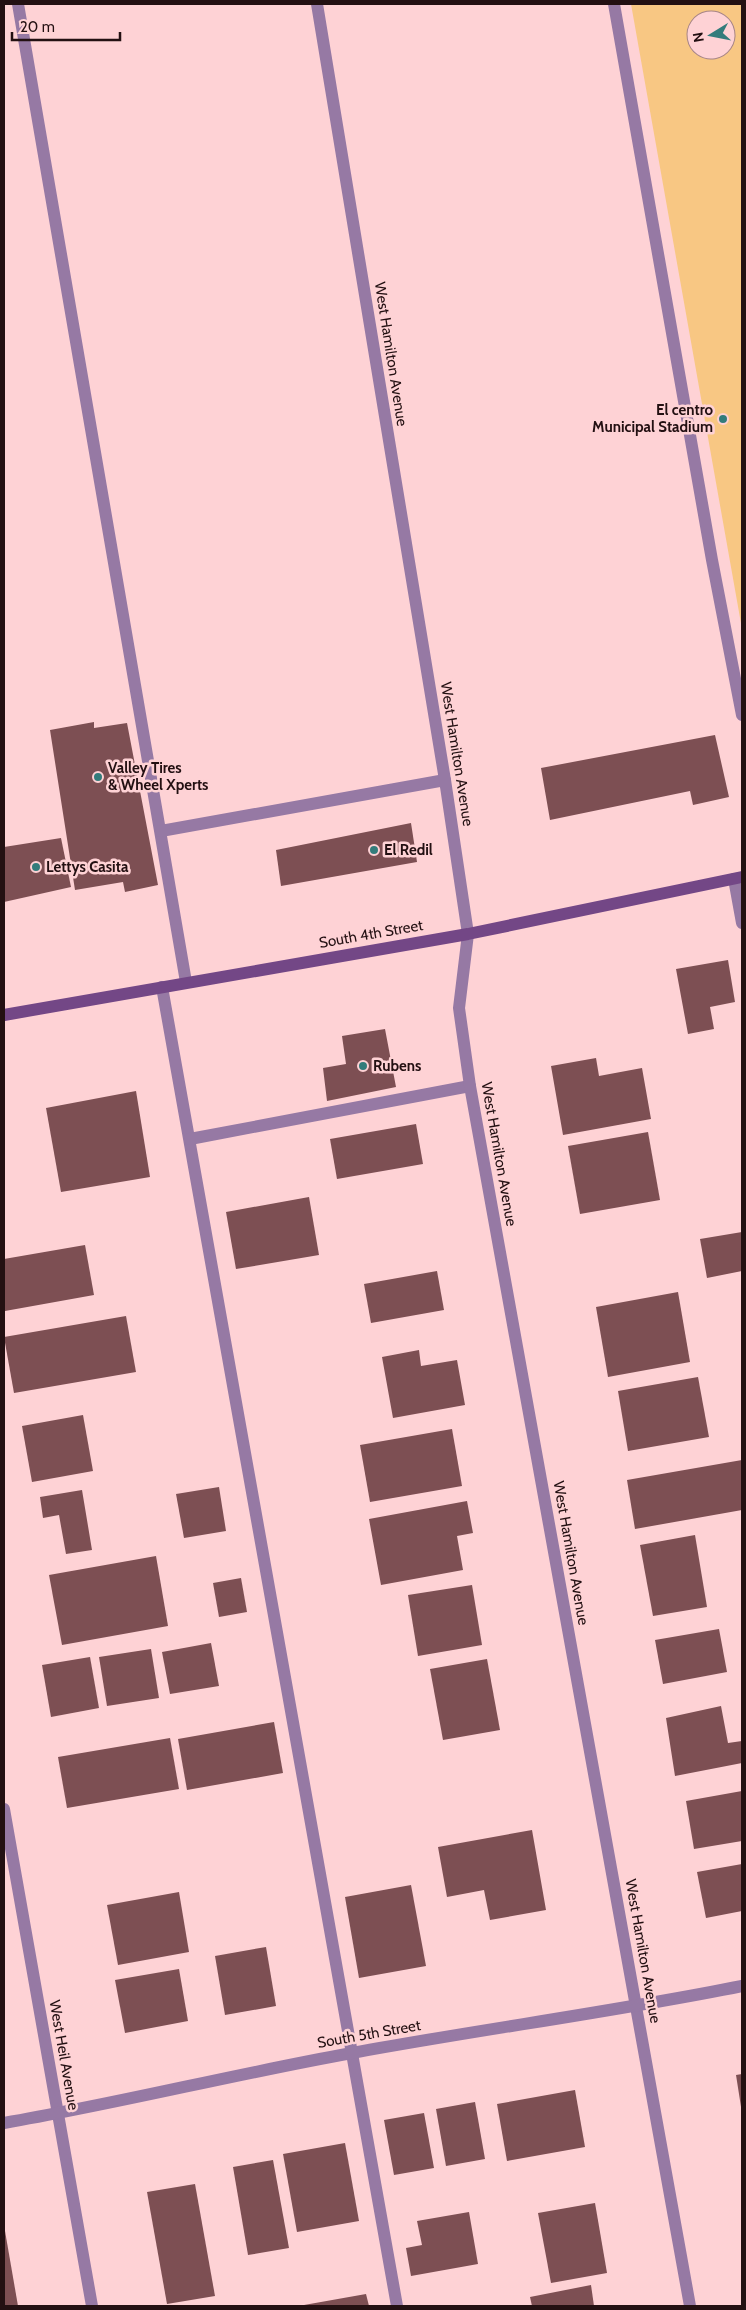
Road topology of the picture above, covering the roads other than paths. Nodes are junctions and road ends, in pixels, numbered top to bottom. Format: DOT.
graph roads {
  1 [pos="18,4"];
  2 [pos="317,4"];
  3 [pos="614,4"];
  4 [pos="742,715"];
  5 [pos="445,780"];
  6 [pos="162,831"];
  7 [pos="738,878"];
  8 [pos="742,923"];
  9 [pos="468,934"];
  10 [pos="186,982"];
  11 [pos="162,987"];
  12 [pos="4,1015"];
  13 [pos="470,1086"];
  14 [pos="190,1139"];
  15 [pos="4,1809"];
  16 [pos="742,1986"];
  17 [pos="637,2007"];
  18 [pos="352,2053"];
  19 [pos="58,2114"];
  20 [pos="4,2123"];
  21 [pos="92,2306"];
  22 [pos="397,2306"];
  23 [pos="690,2306"];
  1 -- 6 [label="street"];
  2 -- 5 [label="street, West Hamilton Avenue"];
  3 -- 4 [label="street"];
  5 -- 6 [label="street"];
  5 -- 9 [label="street, West Hamilton Avenue"];
  6 -- 10 [label="street"];
  7 -- 8 [label="street"];
  7 -- 9 [label="main road, South 4th Street"];
  9 -- 10 [label="main road, South 4th Street"];
  9 -- 13 [label="street, West Hamilton Avenue"];
  10 -- 11 [label="main road, South 4th Street"];
  11 -- 12 [label="main road, South 4th Street"];
  11 -- 14 [label="street"];
  13 -- 14 [label="street"];
  13 -- 17 [label="street, West Hamilton Avenue"];
  14 -- 18 [label="street"];
  15 -- 19 [label="street, West Heil Avenue"];
  16 -- 17 [label="street, South 5th Street"];
  17 -- 18 [label="street, South 5th Street"];
  17 -- 23 [label="street, West Hamilton Avenue"];
  18 -- 19 [label="street, South 5th Street"];
  18 -- 22 [label="street"];
  19 -- 20 [label="street, South 5th Street"];
  19 -- 21 [label="street, West Heil Avenue"];
}
